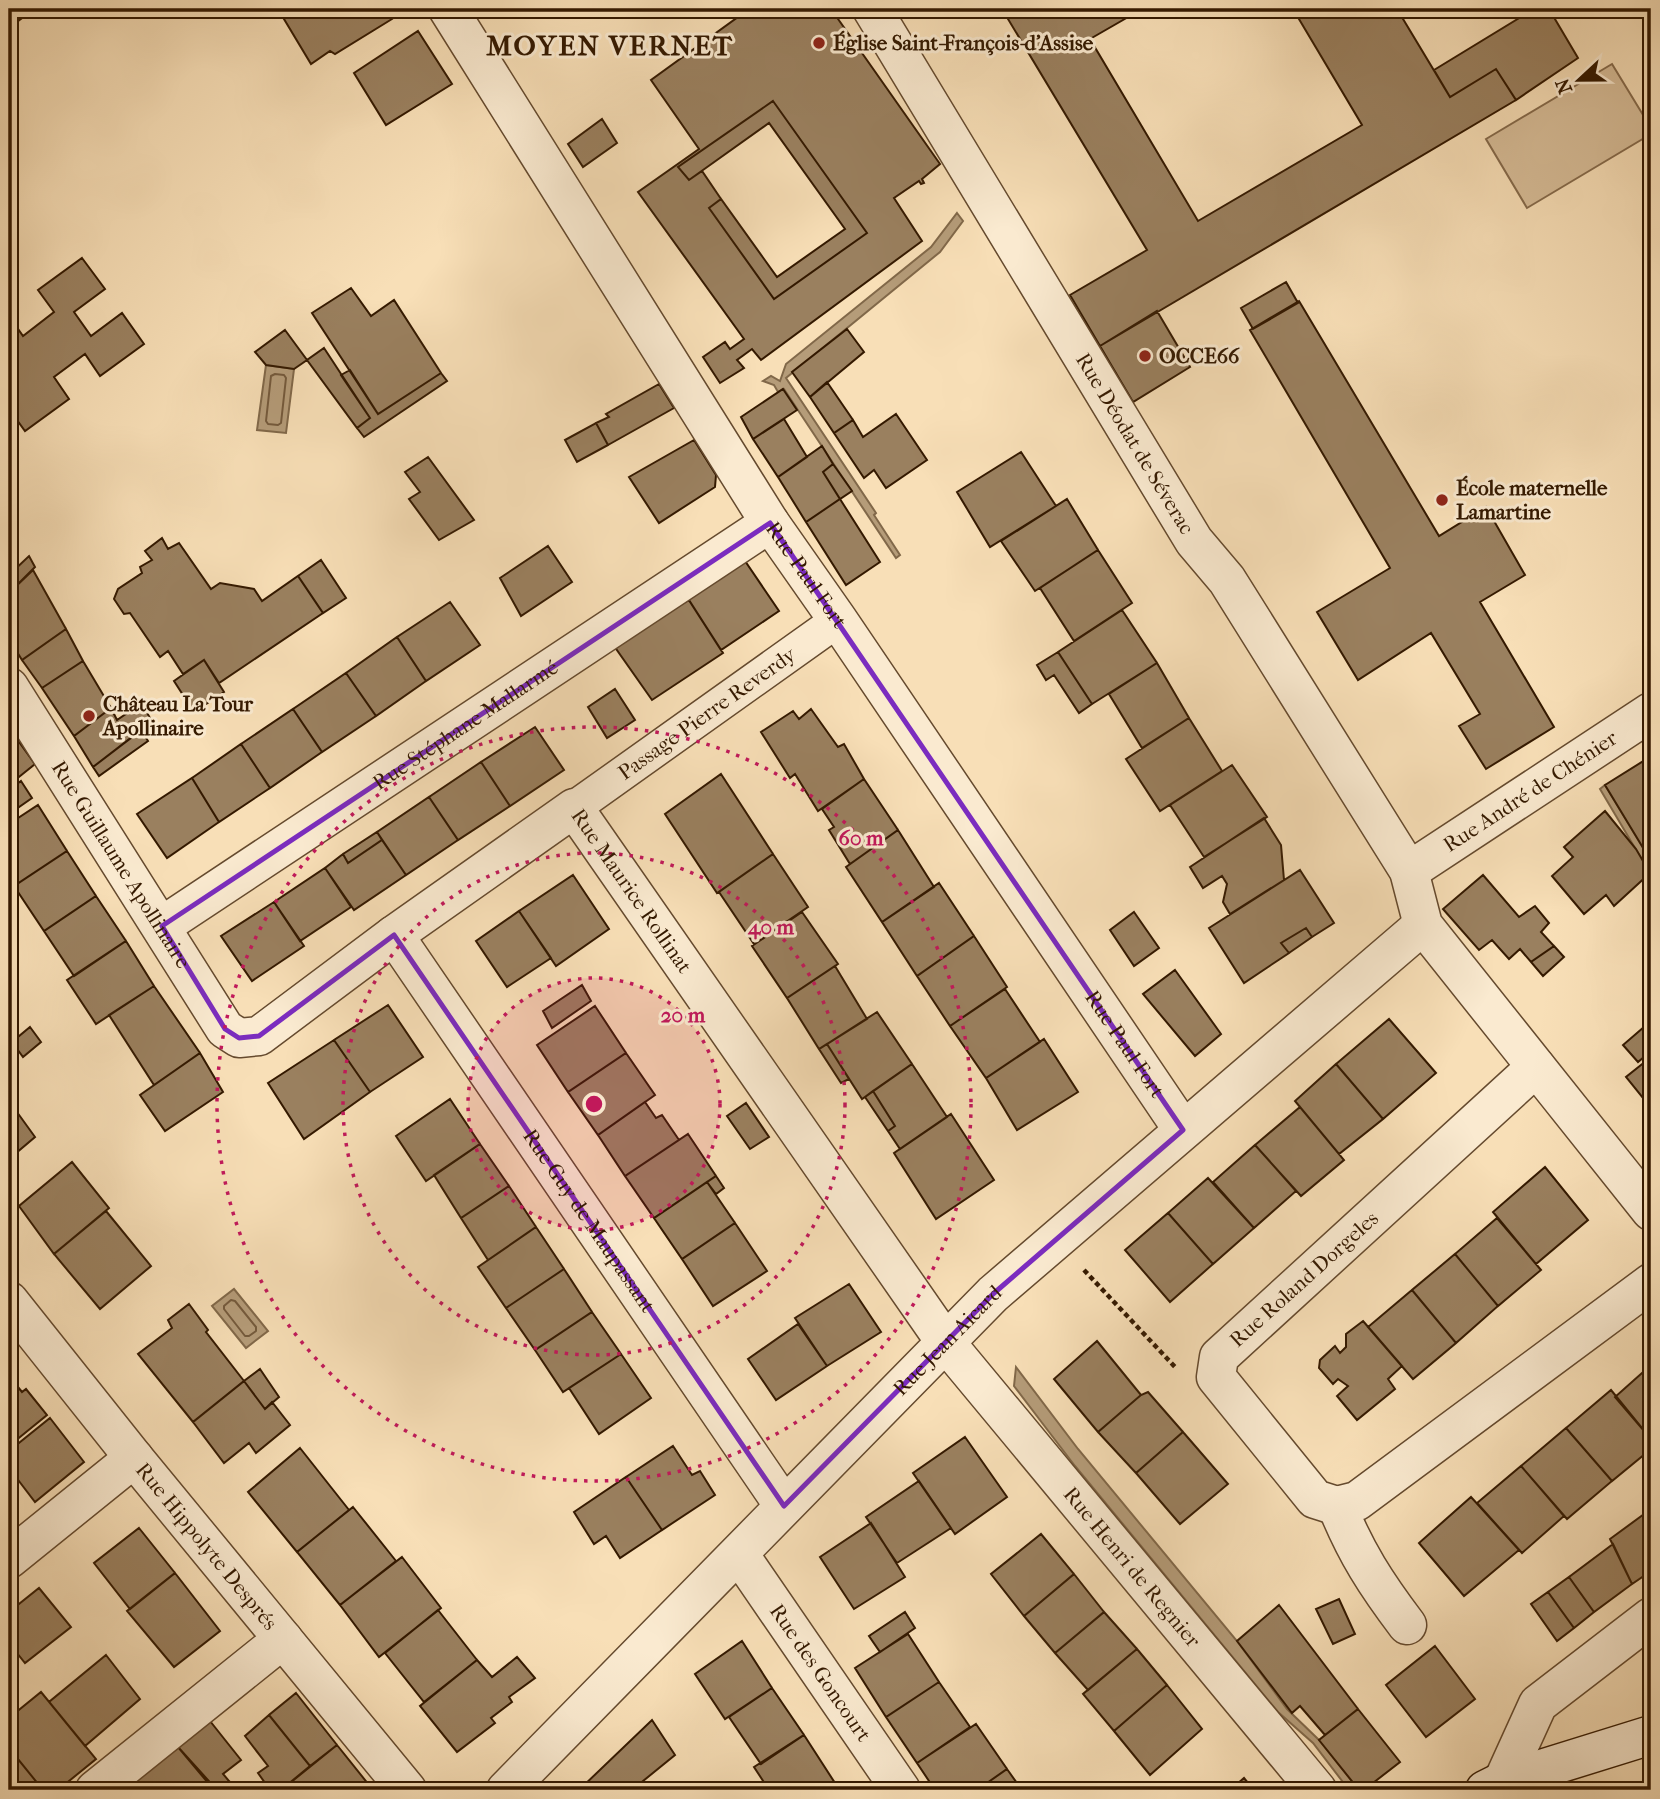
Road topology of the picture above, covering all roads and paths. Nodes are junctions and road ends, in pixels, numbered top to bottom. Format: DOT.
graph roads {
  1 [pos="448,9"];
  2 [pos="872,9"];
  3 [pos="770,523"];
  4 [pos="838,620"];
  5 [pos="9,687"];
  6 [pos="1651,712"];
  7 [pos="574,808"];
  8 [pos="1409,871"];
  9 [pos="1423,925"];
  10 [pos="162,926"];
  11 [pos="394,935"];
  12 [pos="239,1038"];
  13 [pos="1536,1067"];
  14 [pos="1183,1130"];
  15 [pos="1651,1211"];
  16 [pos="1058,1241"];
  17 [pos="1651,1283"];
  18 [pos="9,1301"];
  19 [pos="946,1343"];
  20 [pos="1216,1377"];
  21 [pos="134,1458"];
  22 [pos="784,1506"];
  23 [pos="1336,1506"];
  24 [pos="739,1554"];
  25 [pos="9,1559"];
  26 [pos="1651,1617"];
  27 [pos="1407,1625"];
  28 [pos="283,1639"];
  29 [pos="1651,1735"];
  30 [pos="1494,1786"];
  31 [pos="95,1790"];
  32 [pos="407,1790"];
  33 [pos="506,1790"];
  34 [pos="901,1790"];
  35 [pos="1317,1790"];
  1 -- 3 [label="street, Rue Paul Fort"];
  2 -- 8 [label="street, Rue Déodat de Séverac"];
  3 -- 4 [label="street, Rue Paul Fort"];
  3 -- 10 [label="street, Rue Stéphane Mallarmé"];
  4 -- 7 [label="street, Passage Pierre Reverdy"];
  4 -- 14 [label="street, Rue Paul Fort"];
  5 -- 10 [label="street, Rue Guillaume Apollinaire"];
  6 -- 8 [label="street, Rue André de Chénier"];
  7 -- 11 [label="street, Rue Maurice Rollinat"];
  7 -- 19 [label="street, Rue Maurice Rollinat"];
  8 -- 9 [label="street"];
  9 -- 13 [label="street"];
  9 -- 14 [label="street, Rue Jean Aicard"];
  10 -- 12 [label="street, Rue Guillaume Apollinaire"];
  11 -- 12 [label="street, Rue Maurice Rollinat"];
  11 -- 22 [label="street, Rue Guy de Maupassant"];
  13 -- 15 [label="street"];
  13 -- 20 [label="street, Rue Roland Dorgeles"];
  14 -- 16 [label="street, Rue Jean Aicard"];
  16 -- 19 [label="street, Rue Jean Aicard"];
  16 -- 20 [label="path"];
  17 -- 23 [label="street"];
  18 -- 21 [label="street, Rue Hippolyte Després"];
  19 -- 22 [label="street, Rue Jean Aicard"];
  19 -- 35 [label="street, Rue Henri de Regnier"];
  20 -- 23 [label="street"];
  21 -- 25 [label="street"];
  21 -- 28 [label="street, Rue Hippolyte Després"];
  22 -- 24 [label="street, Rue Jean Aicard"];
  23 -- 27 [label="street"];
  24 -- 33 [label="street, Rue Jean Aicard"];
  24 -- 34 [label="street, Rue des Goncourt"];
  26 -- 30 [label="street"];
  28 -- 31 [label="street"];
  28 -- 32 [label="street, Rue Hippolyte Després"];
  29 -- 30 [label="street"];
}
